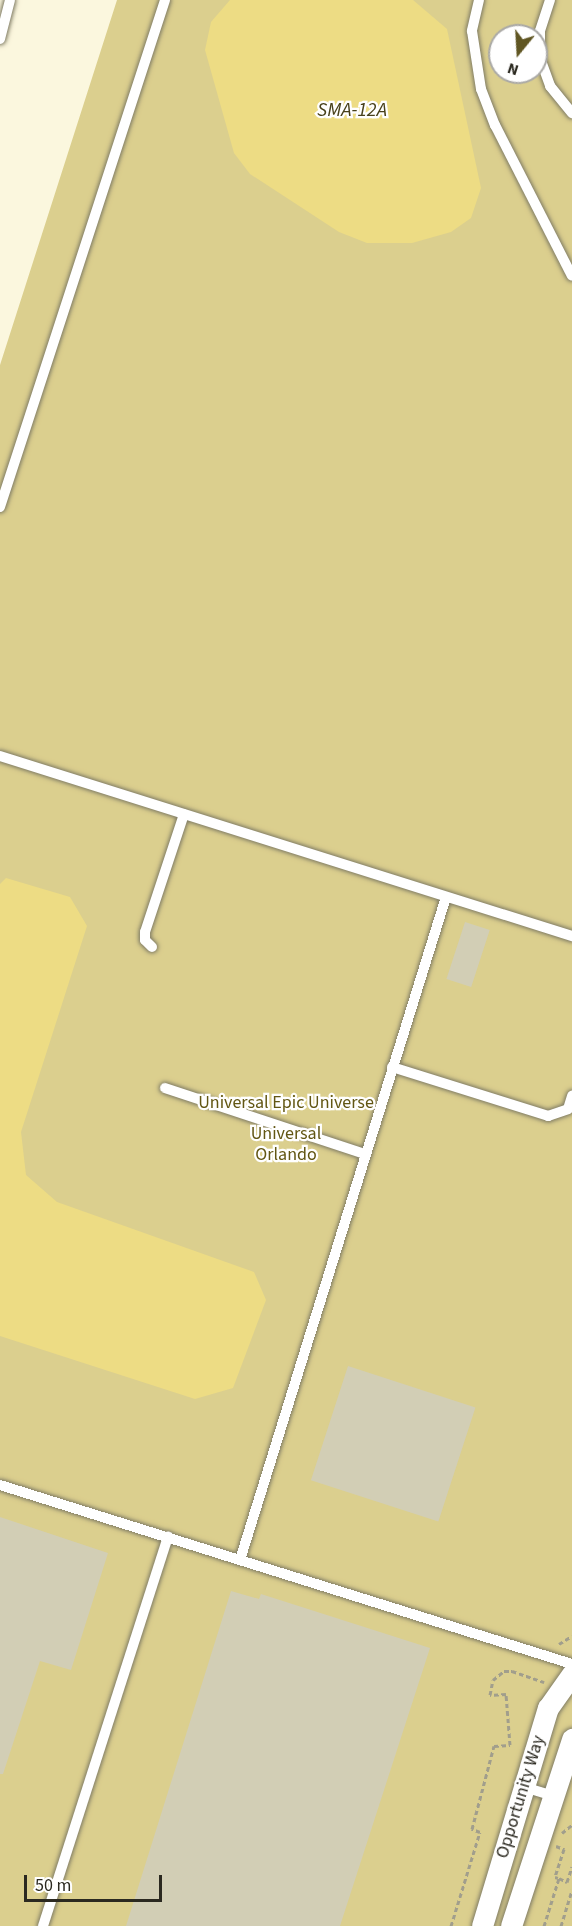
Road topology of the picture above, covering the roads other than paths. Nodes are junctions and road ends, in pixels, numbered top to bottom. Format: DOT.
graph roads {
  1 [pos="10,0"];
  2 [pos="165,0"];
  3 [pos="478,0"];
  4 [pos="550,0"];
  5 [pos="0,39"];
  6 [pos="572,113"];
  7 [pos="572,276"];
  8 [pos="0,507"];
  9 [pos="0,756"];
  10 [pos="184,814"];
  11 [pos="446,897"];
  12 [pos="572,936"];
  13 [pos="152,947"];
  14 [pos="392,1067"];
  15 [pos="165,1088"];
  16 [pos="572,1096"];
  17 [pos="365,1154"];
  18 [pos="0,1485"];
  19 [pos="168,1538"];
  20 [pos="240,1560"];
  21 [pos="572,1664"];
  22 [pos="568,1680"];
  23 [pos="572,1739"];
  24 [pos="524,1787"];
  25 [pos="554,1796"];
  26 [pos="43,1926"];
  27 [pos="482,1926"];
  28 [pos="512,1926"];
  1 -- 5 [label="lane"];
  2 -- 8 [label="lane"];
  3 -- 7 [label="lane"];
  4 -- 6 [label="lane"];
  9 -- 10 [label="lane"];
  10 -- 11 [label="lane"];
  10 -- 13 [label="lane"];
  11 -- 12 [label="lane"];
  11 -- 14 [label="lane"];
  14 -- 16 [label="lane"];
  14 -- 17 [label="lane"];
  15 -- 17 [label="lane"];
  17 -- 20 [label="lane"];
  18 -- 19 [label="lane"];
  19 -- 20 [label="lane"];
  19 -- 26 [label="lane"];
  20 -- 21 [label="lane"];
  22 -- 24 [label="street, Opportunity Way"];
  23 -- 25 [label="street, Opportunity Way"];
  24 -- 25 [label="lane"];
  24 -- 27 [label="street, Opportunity Way"];
  25 -- 28 [label="street, Opportunity Way"];
}
